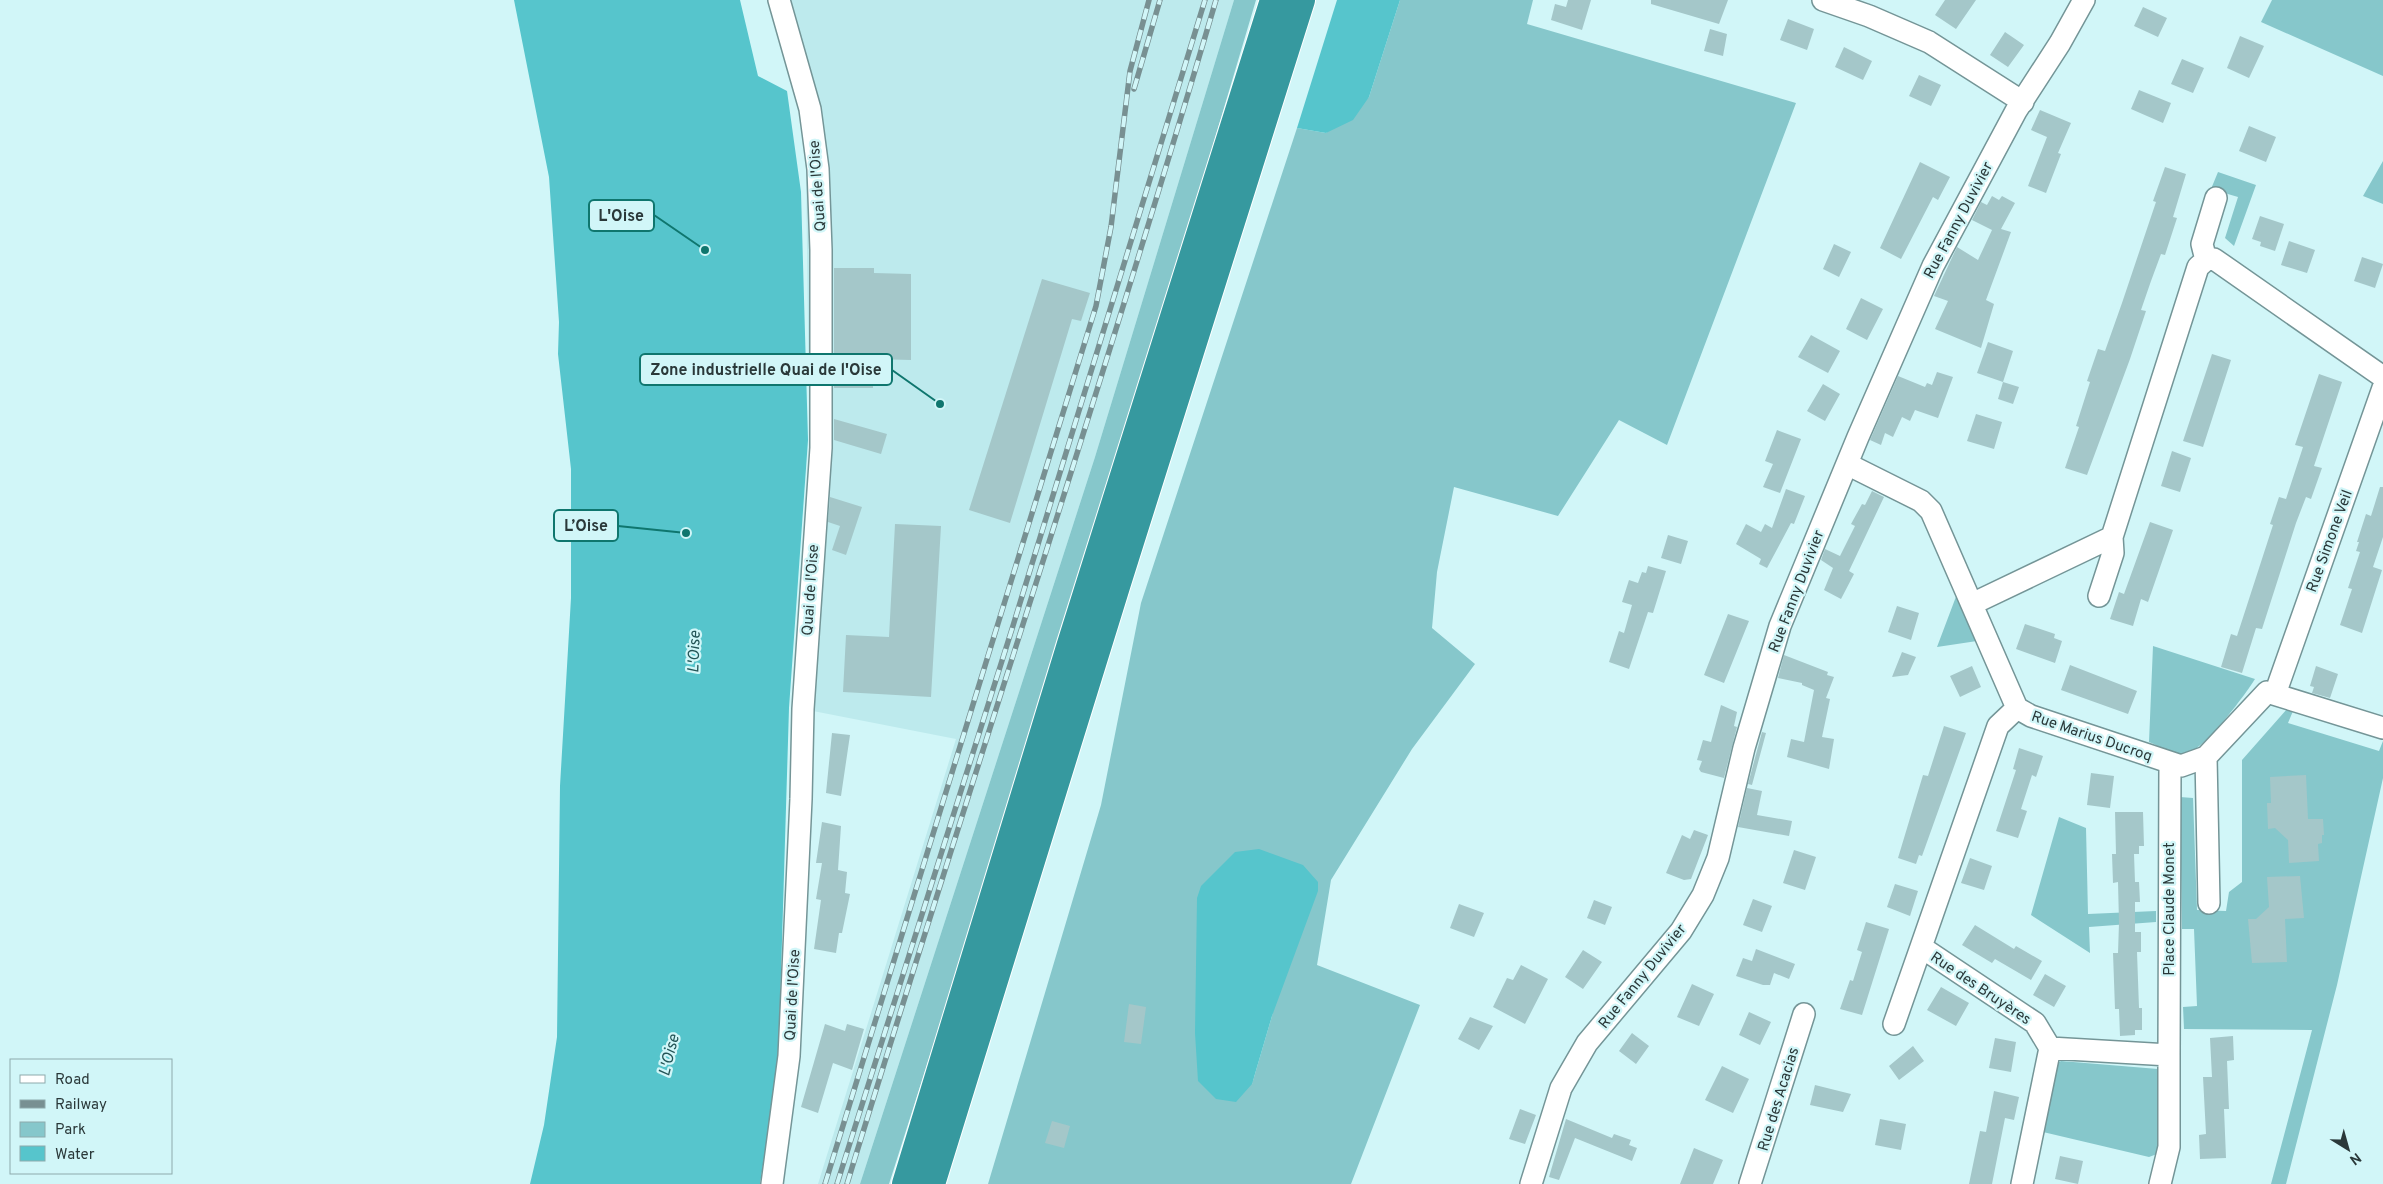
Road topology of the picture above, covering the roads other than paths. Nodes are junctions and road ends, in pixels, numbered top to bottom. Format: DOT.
graph roads {
  1 [pos="780,0"];
  2 [pos="1274,0"];
  3 [pos="1301,0"];
  4 [pos="1823,0"];
  5 [pos="2084,0"];
  6 [pos="2023,102"];
  7 [pos="2216,198"];
  8 [pos="2206,260"];
  9 [pos="2383,377"];
  10 [pos="2383,388"];
  11 [pos="1847,464"];
  12 [pos="2112,538"];
  13 [pos="2099,596"];
  14 [pos="1972,604"];
  15 [pos="2274,694"];
  16 [pos="2017,708"];
  17 [pos="2383,728"];
  18 [pos="2206,757"];
  19 [pos="2170,762"];
  20 [pos="2209,903"];
  21 [pos="1921,947"];
  22 [pos="1804,1014"];
  23 [pos="1894,1024"];
  24 [pos="2050,1048"];
  25 [pos="2169,1055"];
  26 [pos="772,1184"];
  27 [pos="906,1184"];
  28 [pos="931,1184"];
  29 [pos="1531,1184"];
  30 [pos="1750,1184"];
  31 [pos="2022,1184"];
  32 [pos="2160,1184"];
  1 -- 26 [label="street, Quai de l'Oise"];
  2 -- 27 [label="highway"];
  3 -- 28 [label="highway"];
  4 -- 6 [label="street"];
  5 -- 6 [label="street, Rue Fanny Duvivier"];
  6 -- 11 [label="street, Rue Fanny Duvivier"];
  7 -- 8 [label="street"];
  8 -- 9 [label="street"];
  8 -- 12 [label="street"];
  10 -- 15 [label="street, Rue Simone Veil"];
  11 -- 14 [label="street, Rue Marius Ducroq"];
  11 -- 29 [label="street, Rue Fanny Duvivier"];
  12 -- 13 [label="street"];
  12 -- 14 [label="street"];
  14 -- 16 [label="street, Rue Marius Ducroq"];
  15 -- 17 [label="street"];
  15 -- 18 [label="street, Rue Marius Ducroq"];
  16 -- 19 [label="street, Rue Marius Ducroq"];
  16 -- 21 [label="street, Rue des Bruyères"];
  18 -- 19 [label="street, Rue Marius Ducroq"];
  18 -- 20 [label="street"];
  19 -- 25 [label="street, Place Claude Monet"];
  21 -- 23 [label="street, Rue des Bruyères"];
  21 -- 24 [label="street, Rue des Bruyères"];
  22 -- 30 [label="street, Rue des Acacias"];
  24 -- 25 [label="street"];
  24 -- 31 [label="street"];
  25 -- 32 [label="street"];
}
